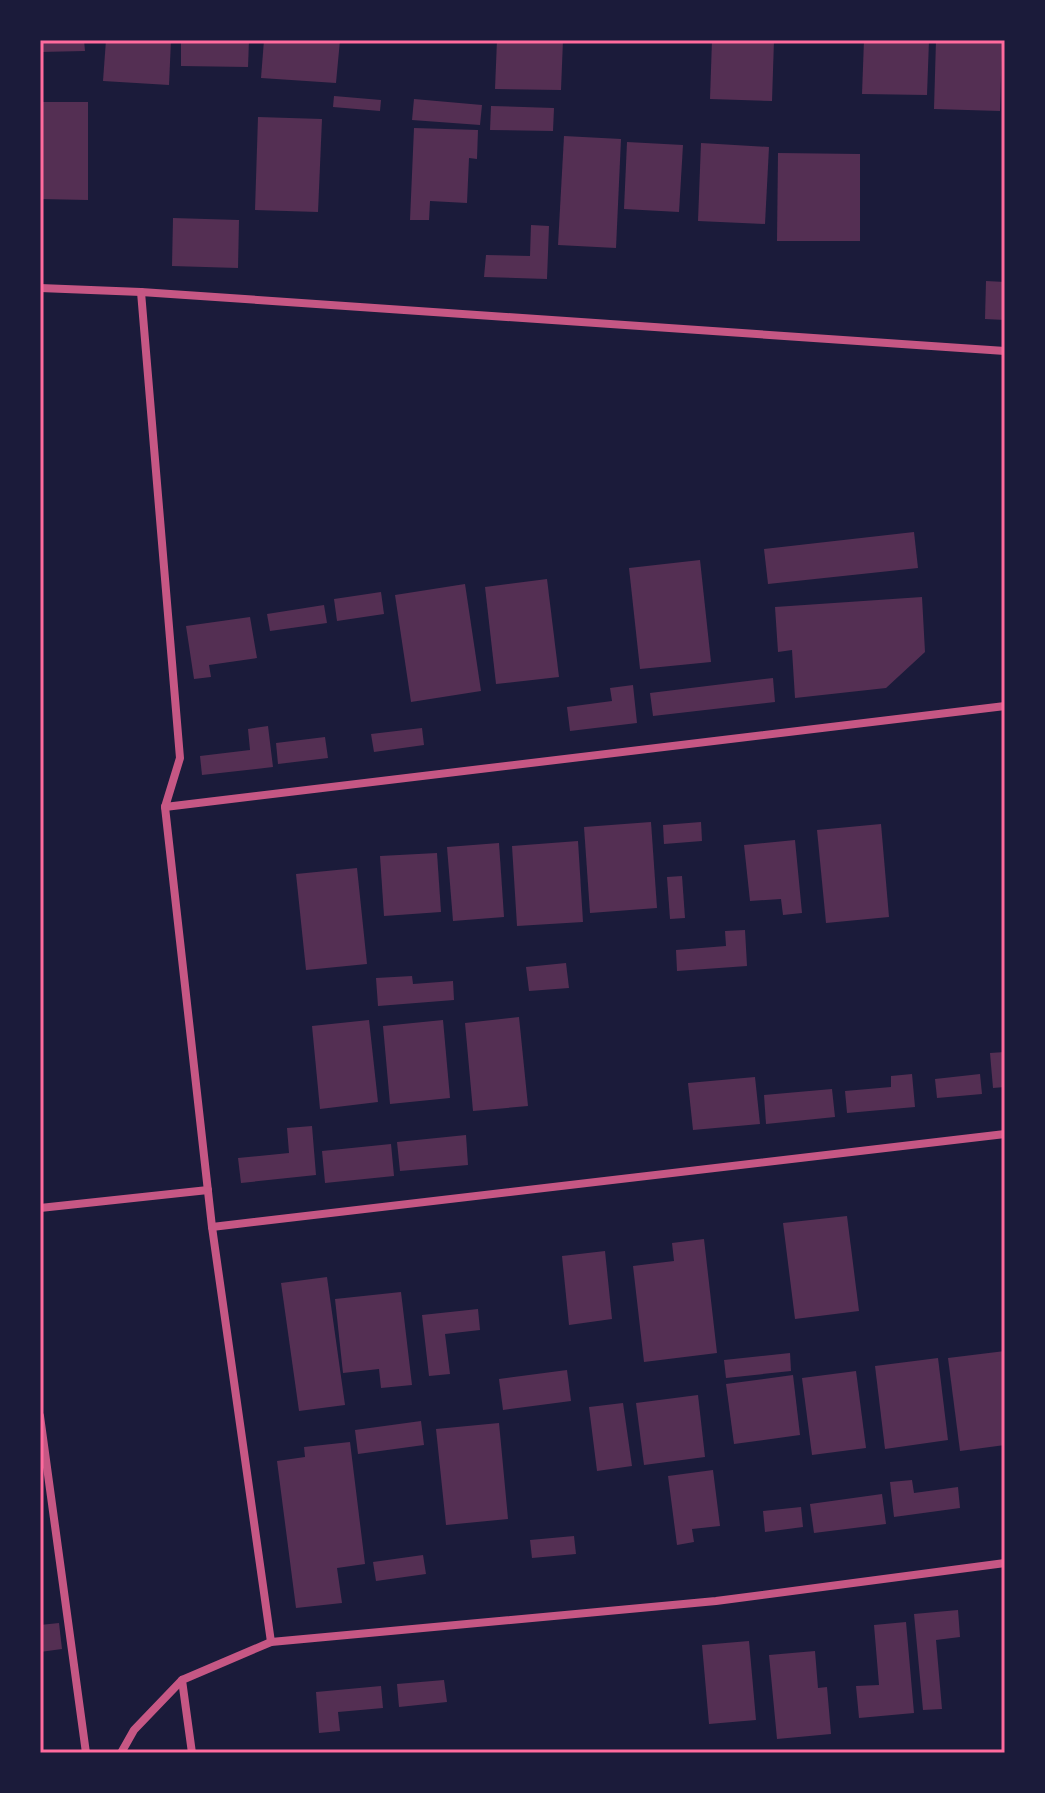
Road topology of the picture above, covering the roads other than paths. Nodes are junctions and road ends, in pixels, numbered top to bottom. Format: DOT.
graph roads {
  1 [pos="40,288"];
  2 [pos="141,292"];
  3 [pos="1005,351"];
  4 [pos="1005,706"];
  5 [pos="165,807"];
  6 [pos="1005,1134"];
  7 [pos="208,1190"];
  8 [pos="40,1208"];
  9 [pos="212,1227"];
  10 [pos="40,1416"];
  11 [pos="1005,1563"];
  12 [pos="271,1642"];
  13 [pos="182,1680"];
  14 [pos="86,1753"];
  15 [pos="121,1753"];
  16 [pos="192,1753"];
  1 -- 2 [label="street"];
  2 -- 3 [label="street"];
  2 -- 5 [label="street"];
  4 -- 5 [label="street"];
  5 -- 7 [label="street"];
  6 -- 9 [label="street"];
  7 -- 8 [label="street"];
  7 -- 9 [label="street"];
  9 -- 12 [label="street"];
  10 -- 14 [label="street"];
  11 -- 12 [label="street"];
  12 -- 13 [label="street"];
  13 -- 15 [label="street"];
  13 -- 16 [label="street"];
}
